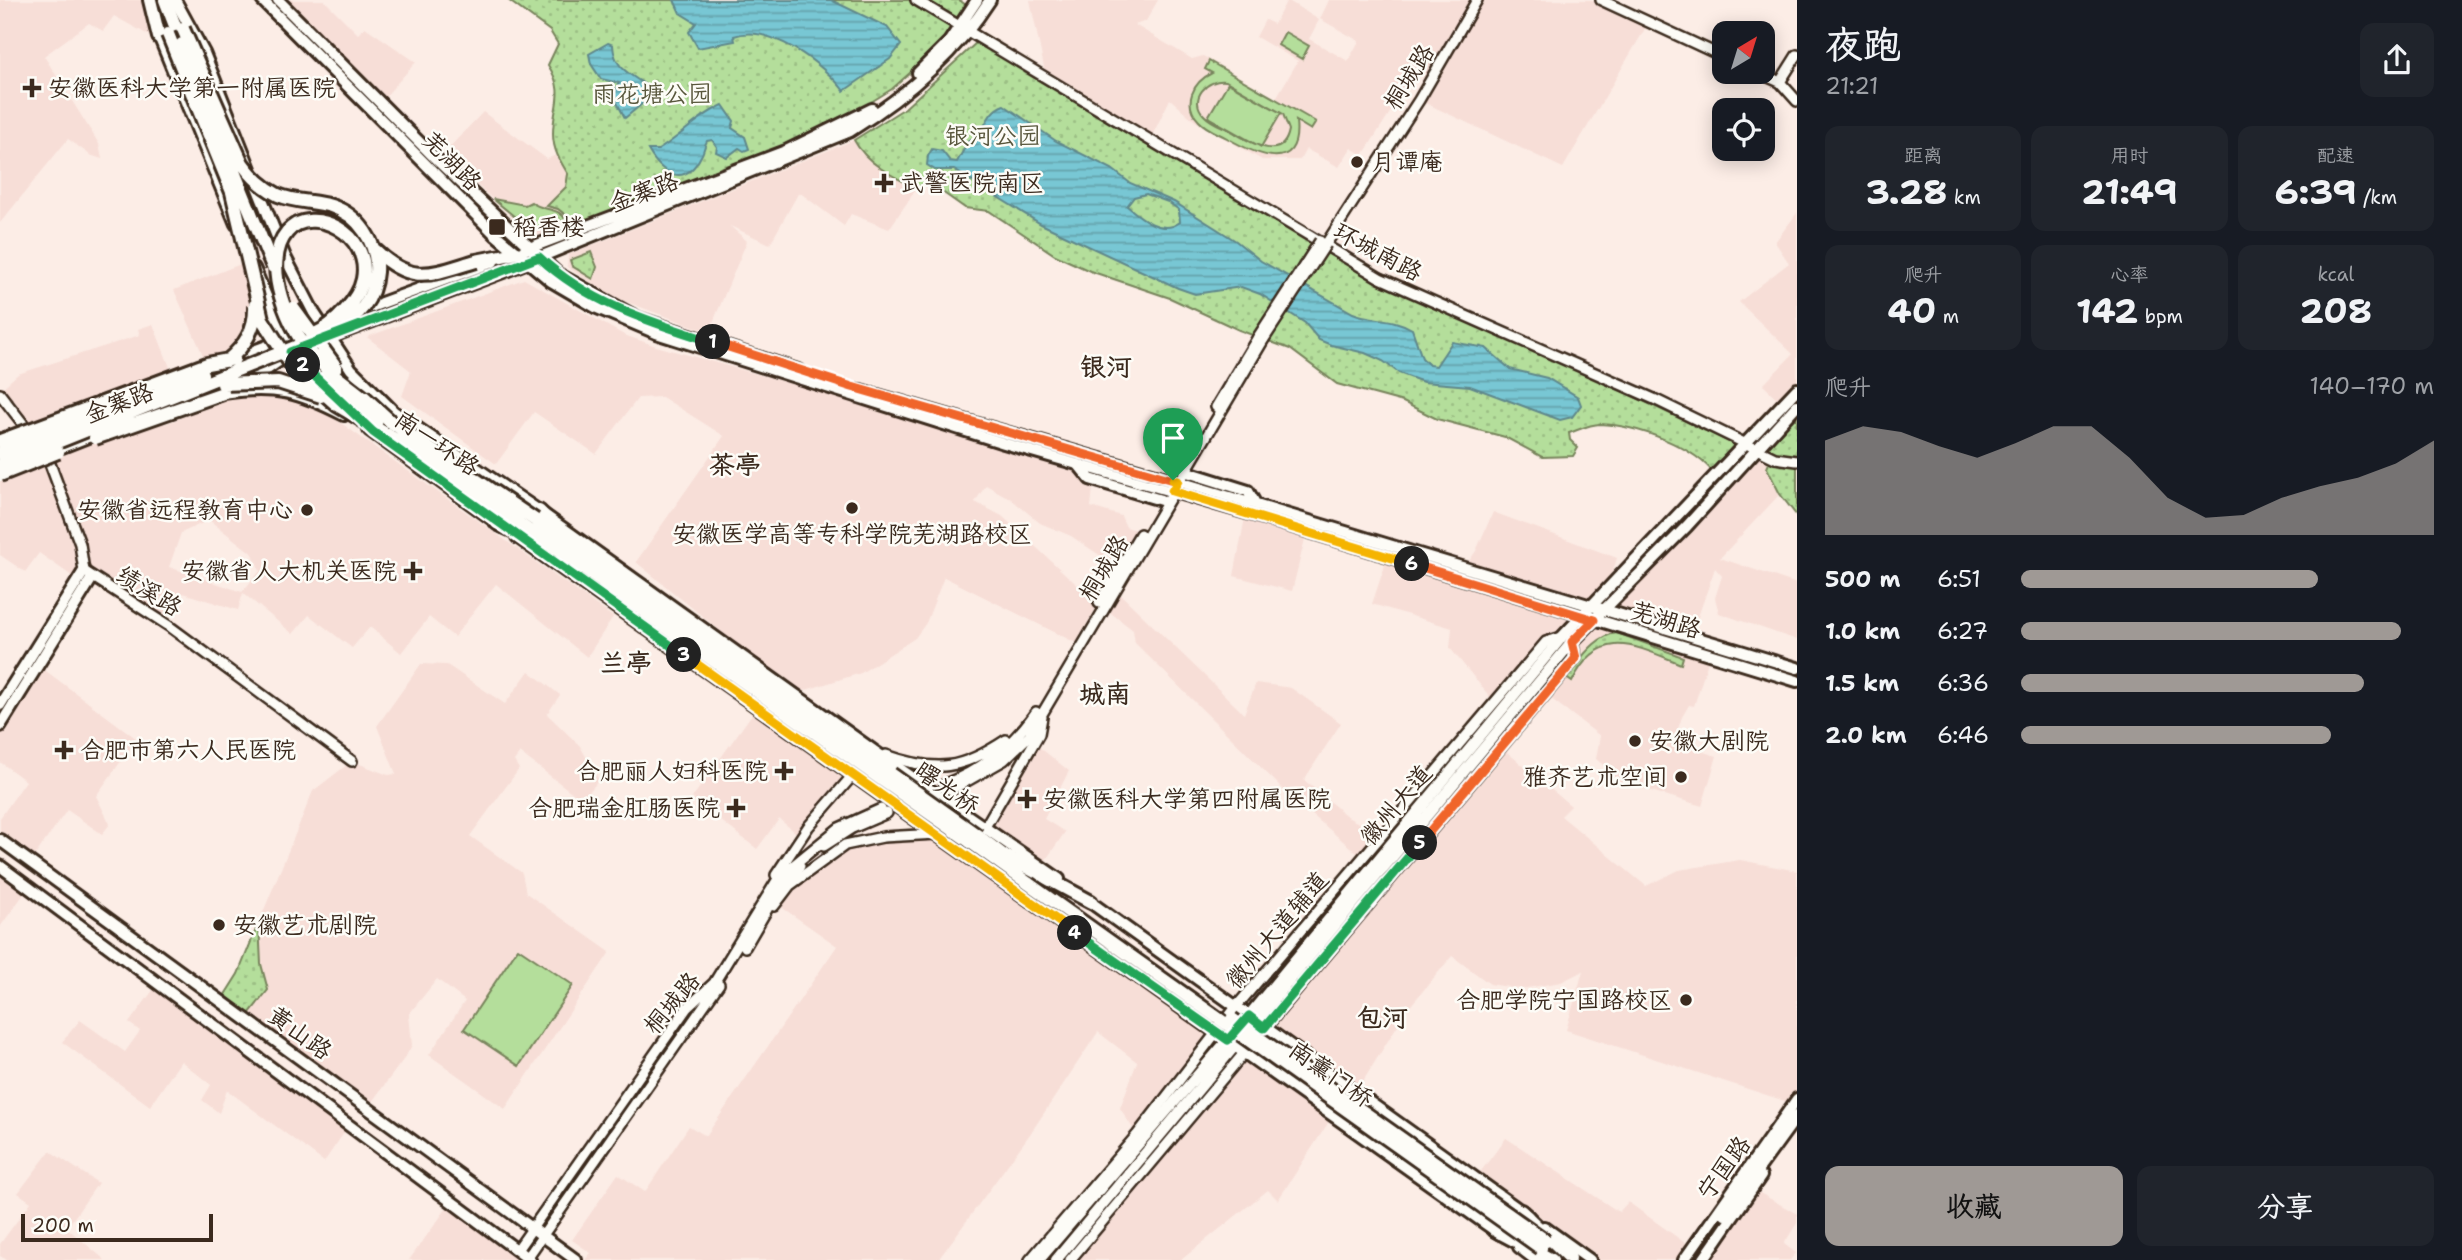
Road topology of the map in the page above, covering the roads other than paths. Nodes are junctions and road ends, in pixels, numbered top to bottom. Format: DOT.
graph roads {
  1 [pos="143,0"];
  2 [pos="152,0"];
  3 [pos="167,0"];
  4 [pos="175,0"];
  5 [pos="262,0"];
  6 [pos="278,0"];
  7 [pos="916,0"];
  8 [pos="977,0"];
  9 [pos="990,0"];
  10 [pos="1472,0"];
  11 [pos="1477,0"];
  12 [pos="1601,0"];
  13 [pos="964,29"];
  14 [pos="172,33"];
  15 [pos="1712,51"];
  16 [pos="1797,55"];
  17 [pos="1775,80"];
  18 [pos="1780,82"];
  19 [pos="1797,101"];
  20 [pos="1323,242"];
  21 [pos="523,251"];
  22 [pos="533,259"];
  23 [pos="252,263"];
  24 [pos="255,301"];
  25 [pos="325,332"];
  26 [pos="283,340"];
  27 [pos="290,352"];
  28 [pos="234,359"];
  29 [pos="1797,389"];
  30 [pos="223,393"];
  31 [pos="0,394"];
  32 [pos="140,401"];
  33 [pos="369,402"];
  34 [pos="159,404"];
  35 [pos="337,405"];
  36 [pos="1797,405"];
  37 [pos="362,424"];
  38 [pos="31,434"];
  39 [pos="0,443"];
  40 [pos="408,447"];
  41 [pos="1752,447"];
  42 [pos="0,453"];
  43 [pos="46,453"];
  44 [pos="1797,461"];
  45 [pos="1078,464"];
  46 [pos="0,466"];
  47 [pos="0,473"];
  48 [pos="1175,483"];
  49 [pos="1161,500"];
  50 [pos="534,520"];
  51 [pos="497,523"];
  52 [pos="559,552"];
  53 [pos="88,575"];
  54 [pos="1592,607"];
  55 [pos="1604,611"];
  56 [pos="1588,618"];
  57 [pos="1568,639"];
  58 [pos="1797,668"];
  59 [pos="1797,681"];
  60 [pos="0,705"];
  61 [pos="1039,710"];
  62 [pos="0,726"];
  63 [pos="874,751"];
  64 [pos="352,761"];
  65 [pos="853,775"];
  66 [pos="887,778"];
  67 [pos="948,787"];
  68 [pos="937,834"];
  69 [pos="977,835"];
  70 [pos="0,839"];
  71 [pos="1006,856"];
  72 [pos="0,866"];
  73 [pos="1032,881"];
  74 [pos="772,890"];
  75 [pos="1091,902"];
  76 [pos="763,917"];
  77 [pos="1236,1007"];
  78 [pos="1256,1021"];
  79 [pos="1217,1032"];
  80 [pos="1236,1046"];
  81 [pos="1797,1099"];
  82 [pos="1797,1116"];
  83 [pos="1775,1140"];
  84 [pos="1521,1212"];
  85 [pos="1495,1230"];
  86 [pos="539,1231"];
  87 [pos="1541,1250"];
  88 [pos="522,1256"];
  89 [pos="1567,1259"];
  90 [pos="576,1260"];
  91 [pos="1030,1260"];
  92 [pos="1040,1260"];
  93 [pos="1056,1260"];
  94 [pos="1070,1260"];
  95 [pos="1552,1260"];
  96 [pos="1590,1260"];
  97 [pos="1678,1260"];
  98 [pos="1684,1260"];
  99 [pos="1693,1260"];
  100 [pos="1703,1260"];
  1 -- 14 [label="main road"];
  2 -- 14 [label="highway, 南一环路"];
  3 -- 14 [label="highway, 南一环路"];
  4 -- 25 [label="main road"];
  5 -- 21 [label="main road, 芜湖路"];
  6 -- 21 [label="main road, 芜湖路"];
  7 -- 13 [label="street, 环城南路"];
  8 -- 13 [label="main road, 金寨路"];
  9 -- 13 [label="main road, 金寨路"];
  10 -- 20 [label="street, 桐城路"];
  11 -- 20 [label="street, 桐城路"];
  12 -- 15 [label="street"];
  13 -- 21 [label="main road, 金寨路"];
  13 -- 22 [label="main road, 金寨路"];
  13 -- 41 [label="street, 环城南路"];
  14 -- 23 [label="main road"];
  14 -- 24 [label="highway, 南一环路, bridge"];
  14 -- 33 [label="highway, 南一环路, bridge"];
  14 -- 34 [label="highway, bridge"];
  16 -- 18 [label="street"];
  17 -- 18 [label="street"];
  18 -- 19 [label="street"];
  20 -- 48 [label="street, 桐城路, bridge"];
  21 -- 22 [label="main road, 芜湖路"];
  21 -- 25 [label="main road, 金寨路"];
  21 -- 40 [label="highway, bridge"];
  22 -- 25 [label="main road, 金寨路"];
  22 -- 45 [label="main road, 芜湖路"];
  22 -- 48 [label="main road, 芜湖路"];
  23 -- 26 [label="main road"];
  23 -- 28 [label="main road"];
  24 -- 32 [label="highway, bridge"];
  24 -- 35 [label="highway, 南一环路, bridge"];
  25 -- 26 [label="highway"];
  25 -- 27 [label="main road, 金寨路"];
  25 -- 50 [label="main road"];
  26 -- 27 [label="main road"];
  26 -- 28 [label="highway"];
  27 -- 37 [label="main road"];
  27 -- 43 [label="main road, 金寨路"];
  28 -- 38 [label="highway"];
  28 -- 39 [label="highway, bridge"];
  29 -- 41 [label="main road, 徽州大道"];
  30 -- 37 [label="main road"];
  30 -- 47 [label="highway, bridge"];
  31 -- 38 [label="street, 绩溪路"];
  32 -- 33 [label="highway, bridge"];
  32 -- 42 [label="highway, bridge"];
  33 -- 50 [label="highway, 南一环路, bridge"];
  34 -- 35 [label="highway, bridge"];
  34 -- 46 [label="highway, bridge"];
  35 -- 40 [label="highway, 南一环路, bridge"];
  36 -- 41 [label="main road, 徽州大道"];
  37 -- 51 [label="main road"];
  38 -- 39 [label="highway"];
  38 -- 43 [label="street, 绩溪路"];
  40 -- 50 [label="highway, 南一环路, bridge"];
  41 -- 44 [label="street, 环城南路"];
  41 -- 54 [label="main road, 徽州大道"];
  41 -- 55 [label="main road, 徽州大道"];
  43 -- 47 [label="main road, 金寨路"];
  43 -- 53 [label="street, 绩溪路"];
  45 -- 48 [label="main road, 芜湖路"];
  45 -- 49 [label="main road"];
  48 -- 49 [label="street, 桐城路"];
  48 -- 54 [label="main road, 芜湖路"];
  48 -- 56 [label="main road, 芜湖路"];
  48 -- 61 [label="street, 桐城路"];
  49 -- 61 [label="street, 桐城路"];
  50 -- 52 [label="highway, 南一环路"];
  50 -- 63 [label="main road"];
  50 -- 66 [label="highway, 南一环路"];
  51 -- 52 [label="highway"];
  51 -- 65 [label="main road"];
  52 -- 66 [label="highway, 南一环路"];
  53 -- 60 [label="main road"];
  53 -- 62 [label="main road"];
  53 -- 64 [label="street, 绩溪路"];
  54 -- 55 [label="main road, 芜湖路"];
  54 -- 56 [label="main road, 徽州大道"];
  55 -- 56 [label="main road, 徽州大道"];
  55 -- 58 [label="main road, 芜湖路"];
  56 -- 57 [label="main road, 徽州大道"];
  56 -- 59 [label="main road, 芜湖路"];
  57 -- 77 [label="street, 徽州大道辅道"];
  57 -- 78 [label="main road, 徽州大道"];
  61 -- 63 [label="street"];
  61 -- 67 [label="street, 桐城路"];
  61 -- 69 [label="street"];
  63 -- 69 [label="main road"];
  65 -- 68 [label="main road"];
  65 -- 74 [label="street"];
  66 -- 69 [label="highway, 曙光桥, bridge"];
  68 -- 76 [label="street"];
  68 -- 79 [label="main road"];
  69 -- 71 [label="highway"];
  69 -- 73 [label="highway"];
  69 -- 75 [label="main road"];
  70 -- 86 [label="main road, 黄山路"];
  71 -- 73 [label="highway"];
  71 -- 75 [label="highway"];
  72 -- 88 [label="main road, 黄山路"];
  73 -- 87 [label="highway, 南薰门桥, bridge"];
  74 -- 76 [label="street, 桐城路"];
  74 -- 86 [label="street, 桐城路"];
  75 -- 77 [label="main road"];
  76 -- 86 [label="street, 桐城路"];
  77 -- 78 [label="main road"];
  77 -- 79 [label="street, 徽州大道辅道"];
  78 -- 80 [label="main road, 徽州大道"];
  78 -- 80 [label="street"];
  78 -- 84 [label="main road"];
  79 -- 80 [label="main road"];
  79 -- 91 [label="street, 徽州大道辅道"];
  80 -- 85 [label="main road"];
  80 -- 92 [label="main road, 徽州大道"];
  80 -- 93 [label="main road, 徽州大道"];
  80 -- 94 [label="street"];
  81 -- 83 [label="main road, 宁国路"];
  82 -- 83 [label="main road, 宁国路"];
  83 -- 97 [label="main road"];
  83 -- 98 [label="main road, 宁国路"];
  83 -- 99 [label="main road, 宁国路"];
  83 -- 100 [label="main road"];
  84 -- 89 [label="highway"];
  84 -- 96 [label="main road"];
  85 -- 87 [label="main road"];
  85 -- 95 [label="highway"];
  86 -- 88 [label="street, 桐城路"];
  86 -- 90 [label="main road, 黄山路"];
  87 -- 89 [label="highway"];
}
